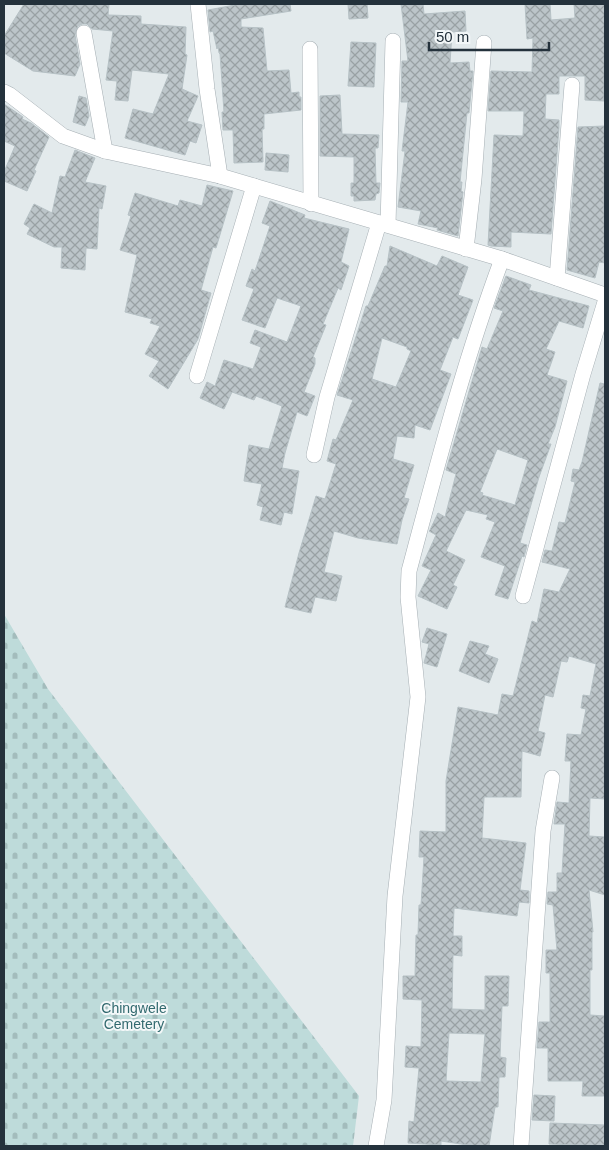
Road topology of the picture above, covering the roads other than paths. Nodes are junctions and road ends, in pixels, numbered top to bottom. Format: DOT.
graph roads {
  1 [pos="198,4"];
  2 [pos="84,33"];
  3 [pos="393,41"];
  4 [pos="484,42"];
  5 [pos="310,49"];
  6 [pos="572,85"];
  7 [pos="4,92"];
  8 [pos="105,151"];
  9 [pos="220,176"];
  10 [pos="254,186"];
  11 [pos="312,204"];
  12 [pos="384,224"];
  13 [pos="466,249"];
  14 [pos="502,259"];
  15 [pos="557,278"];
  16 [pos="605,295"];
  17 [pos="605,302"];
  18 [pos="197,376"];
  19 [pos="314,455"];
  20 [pos="523,596"];
  21 [pos="552,778"];
  22 [pos="376,1146"];
  23 [pos="521,1146"];
  1 -- 9 [label="street"];
  2 -- 8 [label="street"];
  3 -- 12 [label="street"];
  4 -- 13 [label="street"];
  5 -- 11 [label="street"];
  6 -- 15 [label="street"];
  7 -- 8 [label="street"];
  8 -- 9 [label="street"];
  9 -- 10 [label="street"];
  10 -- 11 [label="street"];
  10 -- 18 [label="street"];
  11 -- 12 [label="street"];
  12 -- 13 [label="street"];
  12 -- 19 [label="street"];
  13 -- 14 [label="street"];
  14 -- 15 [label="street"];
  14 -- 22 [label="street"];
  15 -- 16 [label="street"];
  17 -- 20 [label="street"];
  21 -- 23 [label="street"];
}
